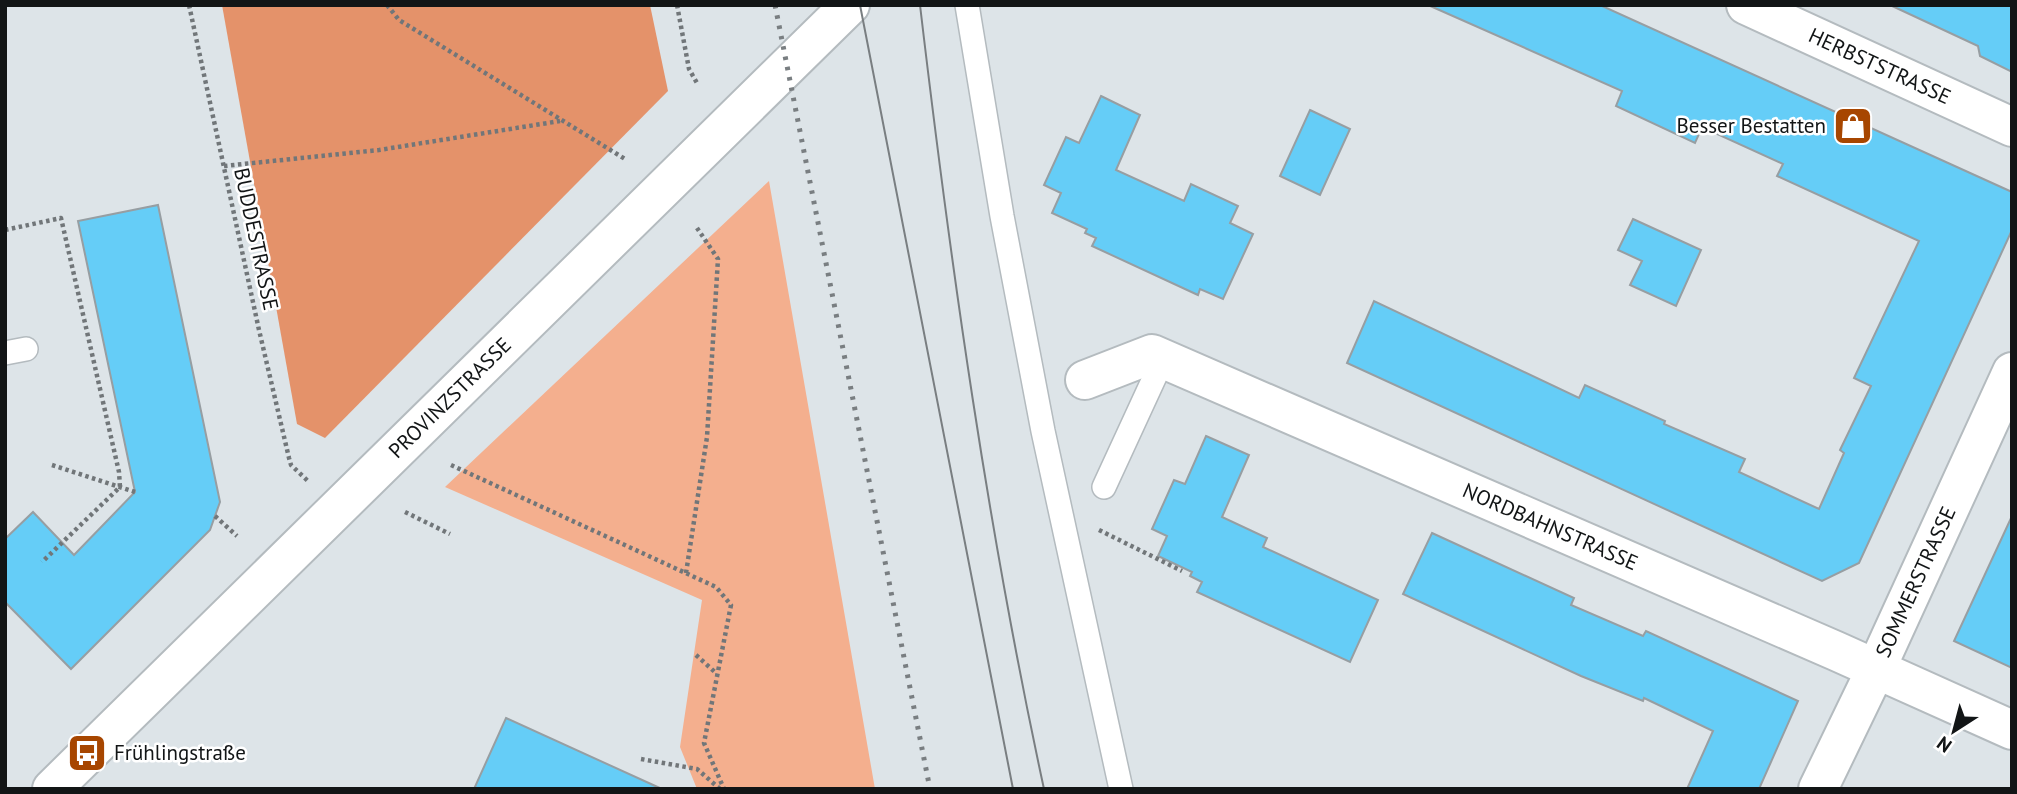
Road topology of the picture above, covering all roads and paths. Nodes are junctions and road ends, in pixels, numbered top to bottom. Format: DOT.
graph roads {
  1 [pos="189,5"];
  2 [pos="387,5"];
  3 [pos="677,5"];
  4 [pos="850,5"];
  5 [pos="967,5"];
  6 [pos="1746,5"];
  7 [pos="697,83"];
  8 [pos="560,121"];
  9 [pos="2012,127"];
  10 [pos="625,159"];
  11 [pos="224,166"];
  12 [pos="695,225"];
  13 [pos="5,230"];
  14 [pos="1163,359"];
  15 [pos="2012,372"];
  16 [pos="1085,380"];
  17 [pos="52,465"];
  18 [pos="451,465"];
  19 [pos="301,475"];
  20 [pos="120,487"];
  21 [pos="1104,487"];
  22 [pos="135,492"];
  23 [pos="405,512"];
  24 [pos="215,516"];
  25 [pos="450,534"];
  26 [pos="237,536"];
  27 [pos="42,562"];
  28 [pos="1182,571"];
  29 [pos="686,573"];
  30 [pos="696,655"];
  31 [pos="1876,669"];
  32 [pos="716,673"];
  33 [pos="2012,730"];
  34 [pos="641,760"];
  35 [pos="52,789"];
  36 [pos="722,789"];
  37 [pos="1121,789"];
  38 [pos="1818,789"];
  1 -- 11 [label="path, BUDDESTRASSE"];
  2 -- 8 [label="path"];
  3 -- 7 [label="path"];
  4 -- 35 [label="street, PROVINZSTRASSE"];
  5 -- 37 [label="lane"];
  6 -- 9 [label="street, HERBSTSTRASSE"];
  8 -- 10 [label="path"];
  8 -- 11 [label="path"];
  11 -- 19 [label="path, BUDDESTRASSE"];
  12 -- 29 [label="path"];
  13 -- 20 [label="path"];
  14 -- 16 [label="street, NORDBAHNSTRASSE"];
  14 -- 21 [label="lane"];
  14 -- 31 [label="street, NORDBAHNSTRASSE"];
  15 -- 31 [label="street, SOMMERSTRASSE"];
  17 -- 20 [label="path"];
  18 -- 29 [label="path"];
  20 -- 22 [label="path"];
  20 -- 27 [label="path"];
  21 -- 28 [label="path"];
  23 -- 25 [label="path"];
  24 -- 26 [label="path"];
  29 -- 32 [label="path"];
  30 -- 32 [label="path"];
  31 -- 33 [label="street, NORDBAHNSTRASSE"];
  31 -- 38 [label="street, SOMMERSTRASSE"];
  32 -- 36 [label="path"];
  34 -- 36 [label="path"];
}
